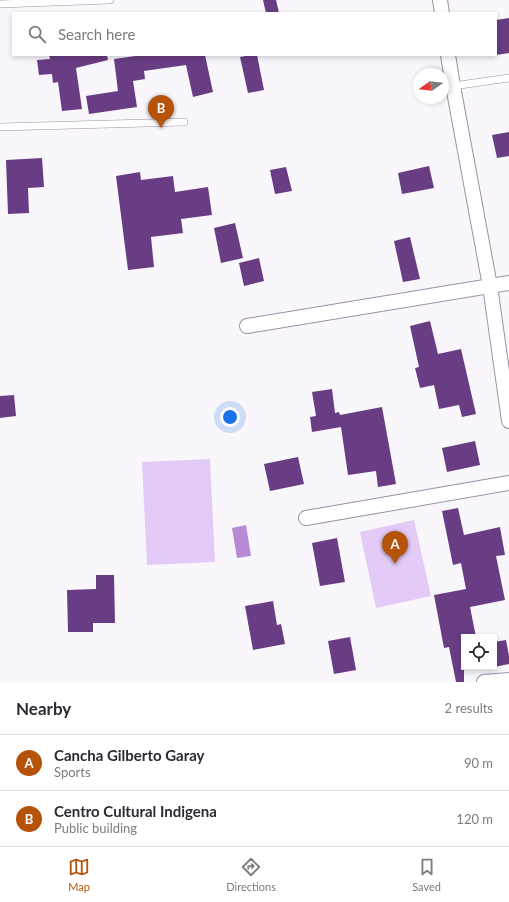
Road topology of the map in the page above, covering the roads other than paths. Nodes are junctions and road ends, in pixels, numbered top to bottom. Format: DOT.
graph roads {
  1 [pos="110,0"];
  2 [pos="440,0"];
  3 [pos="0,4"];
  4 [pos="442,12"];
  5 [pos="448,56"];
  6 [pos="509,78"];
  7 [pos="452,86"];
  8 [pos="184,122"];
  9 [pos="0,127"];
  10 [pos="509,283"];
  11 [pos="490,286"];
  12 [pos="247,326"];
  13 [pos="509,421"];
  14 [pos="509,484"];
  15 [pos="306,518"];
  16 [pos="509,680"];
  17 [pos="484,682"];
  1 -- 3 [label="lane"];
  2 -- 4 [label="street"];
  5 -- 7 [label="street"];
  6 -- 7 [label="lane"];
  7 -- 11 [label="street"];
  8 -- 9 [label="lane"];
  10 -- 11 [label="street"];
  11 -- 12 [label="street"];
  11 -- 13 [label="street"];
  14 -- 15 [label="street"];
  16 -- 17 [label="street"];
}
